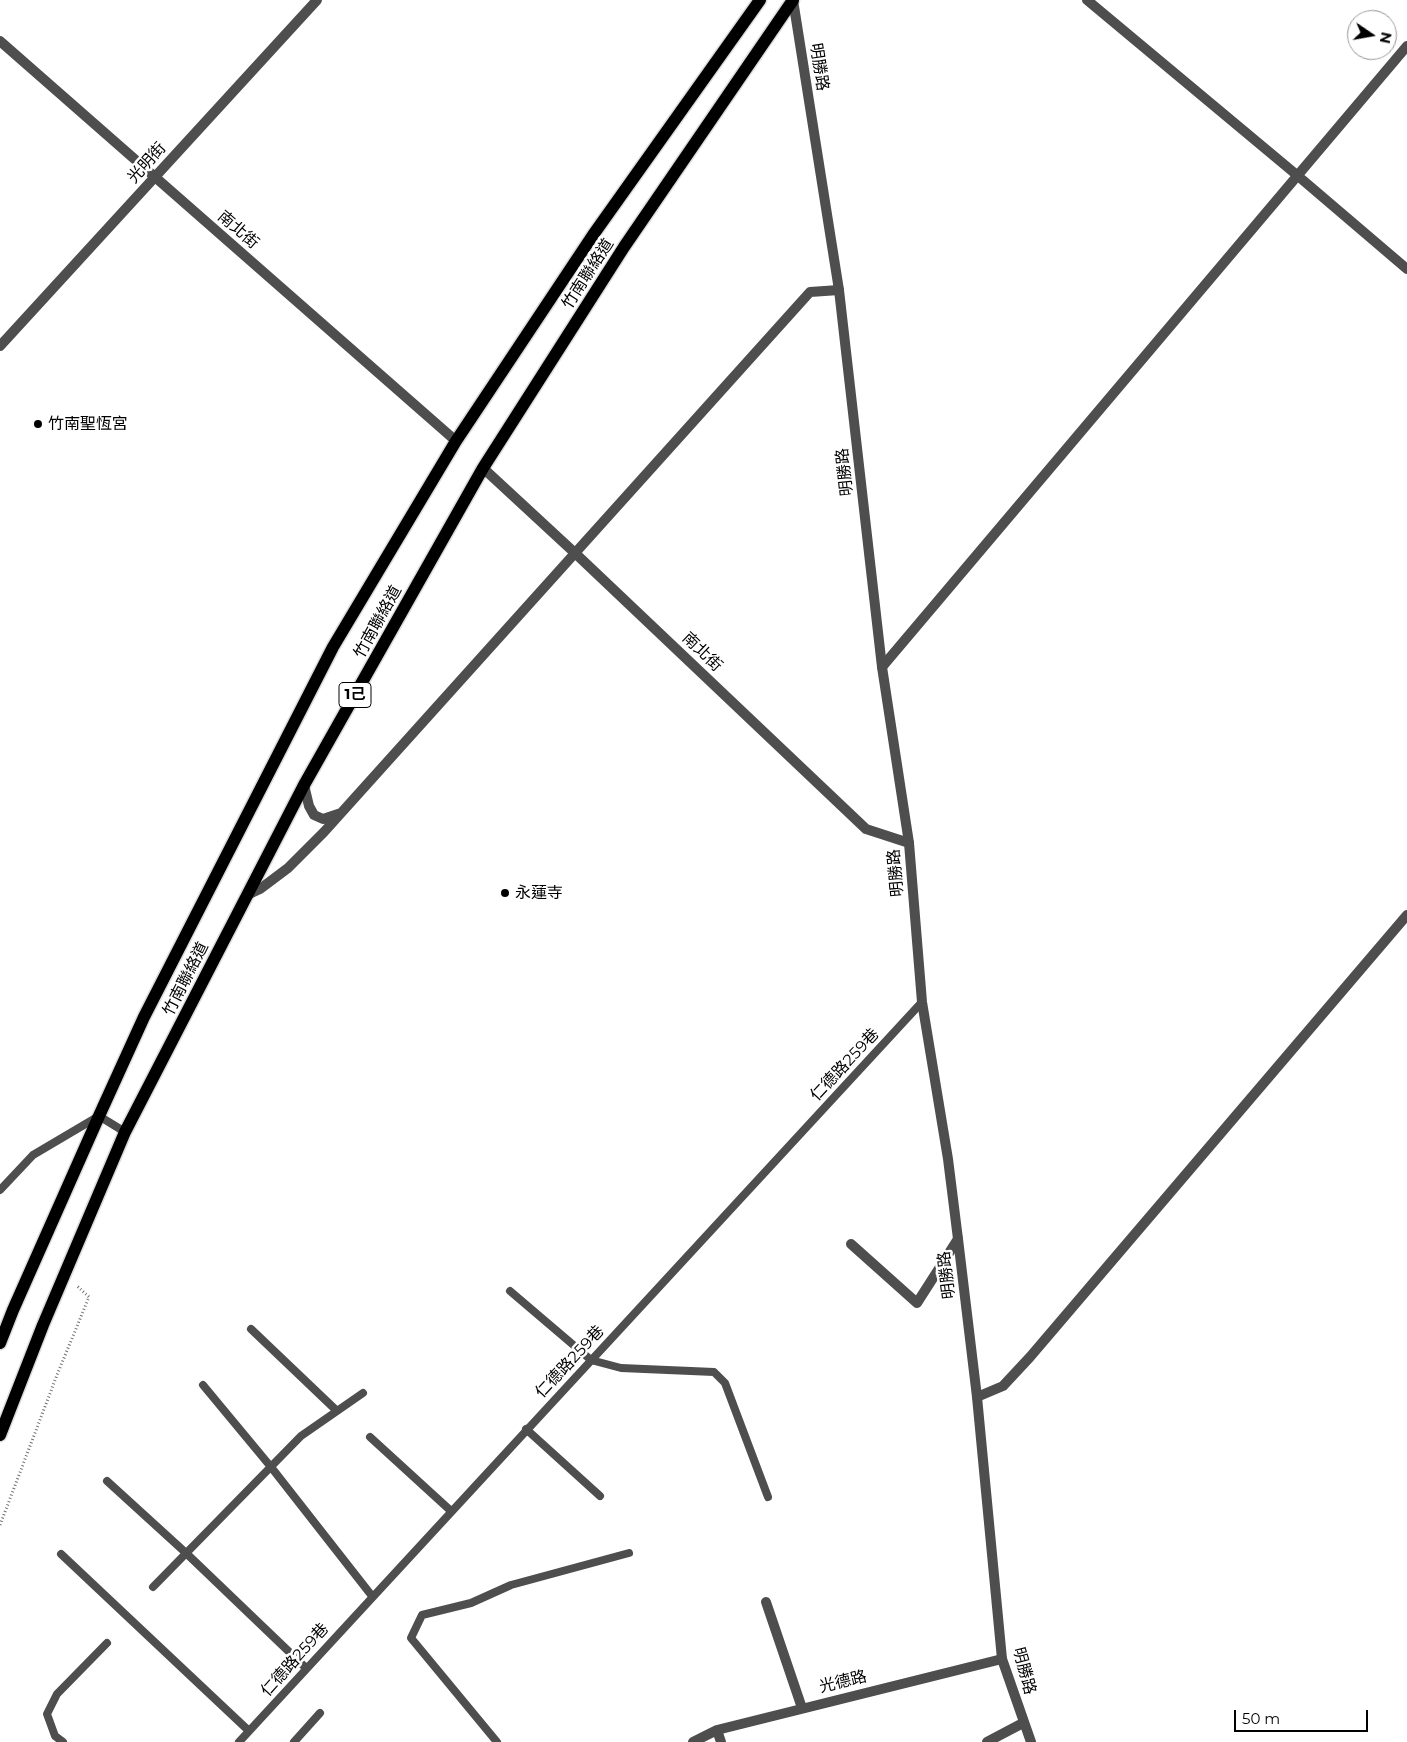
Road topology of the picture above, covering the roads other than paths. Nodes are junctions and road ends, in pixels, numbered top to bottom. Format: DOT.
graph roads {
  1 [pos="316,0"];
  2 [pos="760,0"];
  3 [pos="793,0"];
  4 [pos="1086,0"];
  5 [pos="0,41"];
  6 [pos="1407,46"];
  7 [pos="1298,176"];
  8 [pos="155,177"];
  9 [pos="1407,269"];
  10 [pos="839,290"];
  11 [pos="0,346"];
  12 [pos="456,441"];
  13 [pos="483,468"];
  14 [pos="576,554"];
  15 [pos="882,667"];
  16 [pos="304,785"];
  17 [pos="342,812"];
  18 [pos="909,843"];
  19 [pos="247,895"];
  20 [pos="1407,915"];
  21 [pos="922,1002"];
  22 [pos="99,1116"];
  23 [pos="125,1132"];
  24 [pos="0,1190"];
  25 [pos="958,1239"];
  26 [pos="851,1244"];
  27 [pos="510,1290"];
  28 [pos="251,1329"];
  29 [pos="0,1344"];
  30 [pos="591,1360"];
  31 [pos="203,1385"];
  32 [pos="364,1393"];
  33 [pos="977,1397"];
  34 [pos="337,1411"];
  35 [pos="526,1430"];
  36 [pos="0,1435"];
  37 [pos="370,1437"];
  38 [pos="271,1467"];
  39 [pos="107,1481"];
  40 [pos="600,1496"];
  41 [pos="768,1496"];
  42 [pos="451,1511"];
  43 [pos="186,1553"];
  44 [pos="629,1553"];
  45 [pos="61,1554"];
  46 [pos="153,1586"];
  47 [pos="372,1596"];
  48 [pos="766,1602"];
  49 [pos="107,1642"];
  50 [pos="1002,1659"];
  51 [pos="306,1668"];
  52 [pos="802,1708"];
  53 [pos="320,1713"];
  54 [pos="1023,1723"];
  55 [pos="717,1730"];
  56 [pos="249,1731"];
  57 [pos="63,1742"];
  58 [pos="239,1742"];
  59 [pos="294,1742"];
  60 [pos="497,1742"];
  61 [pos="693,1742"];
  62 [pos="721,1742"];
  63 [pos="987,1742"];
  64 [pos="1031,1742"];
  1 -- 8 [label="street, 光明街"];
  2 -- 12 [label="main road, 竹南聯絡道 / 1己"];
  3 -- 10 [label="street, 明勝路"];
  3 -- 13 [label="main road, 竹南聯絡道 / 1己"];
  4 -- 7 [label="street"];
  5 -- 8 [label="street, 南北街"];
  6 -- 7 [label="street"];
  7 -- 9 [label="street"];
  7 -- 15 [label="street"];
  8 -- 11 [label="street, 光明街"];
  8 -- 12 [label="street, 南北街"];
  10 -- 14 [label="street"];
  10 -- 15 [label="street, 明勝路"];
  12 -- 22 [label="main road, 竹南聯絡道 / 1己"];
  13 -- 14 [label="street, 南北街"];
  13 -- 16 [label="main road, 竹南聯絡道 / 1己"];
  14 -- 17 [label="street"];
  14 -- 18 [label="street, 南北街"];
  15 -- 18 [label="street, 明勝路"];
  16 -- 17 [label="street"];
  16 -- 19 [label="main road, 竹南聯絡道 / 1己"];
  17 -- 19 [label="street"];
  18 -- 21 [label="street, 明勝路"];
  19 -- 23 [label="main road, 竹南聯絡道 / 1己"];
  20 -- 33 [label="street"];
  21 -- 25 [label="street, 明勝路"];
  21 -- 30 [label="lane, 仁德路259巷"];
  22 -- 23 [label="lane"];
  22 -- 24 [label="lane"];
  22 -- 29 [label="main road, 竹南聯絡道 / 1己"];
  23 -- 36 [label="main road, 竹南聯絡道 / 1己"];
  25 -- 26 [label="street"];
  25 -- 33 [label="street, 明勝路"];
  27 -- 30 [label="lane"];
  28 -- 34 [label="lane"];
  30 -- 35 [label="lane, 仁德路259巷"];
  30 -- 41 [label="lane"];
  31 -- 38 [label="lane"];
  32 -- 34 [label="lane"];
  33 -- 50 [label="street, 明勝路"];
  34 -- 38 [label="lane"];
  35 -- 40 [label="lane"];
  35 -- 42 [label="lane, 仁德路259巷"];
  37 -- 42 [label="lane"];
  38 -- 43 [label="lane"];
  38 -- 47 [label="lane"];
  39 -- 43 [label="lane"];
  42 -- 47 [label="lane, 仁德路259巷"];
  43 -- 46 [label="lane"];
  43 -- 51 [label="lane"];
  44 -- 60 [label="lane"];
  45 -- 56 [label="lane"];
  47 -- 51 [label="lane, 仁德路259巷"];
  48 -- 52 [label="street"];
  49 -- 57 [label="lane"];
  50 -- 52 [label="street, 光德路"];
  50 -- 54 [label="street, 明勝路"];
  51 -- 56 [label="lane, 仁德路259巷"];
  52 -- 55 [label="street, 光德路"];
  53 -- 59 [label="lane"];
  54 -- 63 [label="street"];
  54 -- 64 [label="street, 明勝路"];
  55 -- 61 [label="street, 光德路"];
  55 -- 62 [label="street"];
  56 -- 58 [label="lane, 仁德路259巷"];
}
